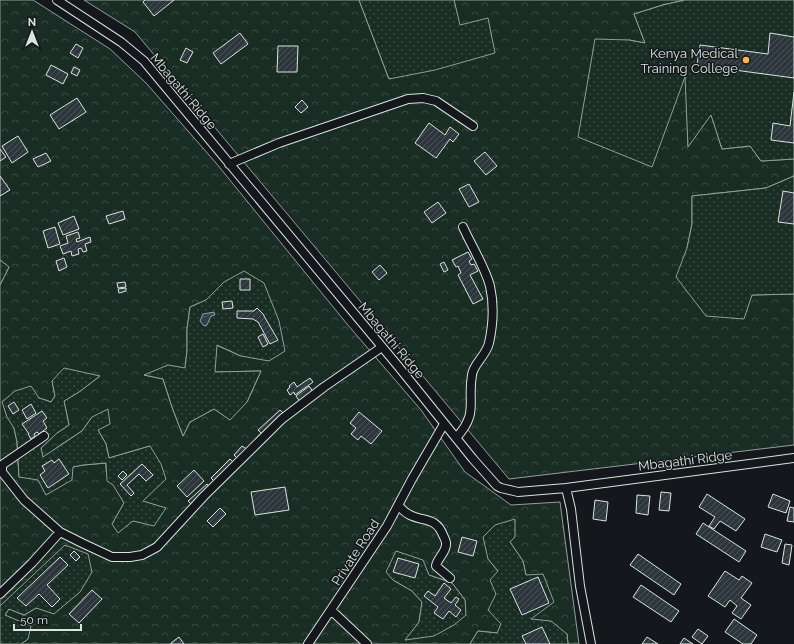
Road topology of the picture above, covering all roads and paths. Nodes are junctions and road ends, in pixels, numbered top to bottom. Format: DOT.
graph roads {
  1 [pos="56,0"];
  2 [pos="473,126"];
  3 [pos="229,164"];
  4 [pos="463,228"];
  5 [pos="382,347"];
  6 [pos="444,424"];
  7 [pos="44,436"];
  8 [pos="456,438"];
  9 [pos="794,458"];
  10 [pos="566,488"];
  11 [pos="398,505"];
  12 [pos="60,532"];
  13 [pos="450,578"];
  14 [pos="0,594"];
  15 [pos="332,611"];
  16 [pos="308,644"];
  17 [pos="367,644"];
  18 [pos="590,644"];
  1 -- 3 [label="street, Mbagathi Ridge"];
  2 -- 3 [label="street"];
  3 -- 5 [label="street, Mbagathi Ridge"];
  4 -- 8 [label="street"];
  5 -- 6 [label="street, Mbagathi Ridge"];
  5 -- 12 [label="street"];
  6 -- 8 [label="street, Mbagathi Ridge"];
  6 -- 11 [label="street, Private Road"];
  7 -- 12 [label="street"];
  8 -- 10 [label="street, Mbagathi Ridge"];
  9 -- 10 [label="street, Mbagathi Ridge"];
  10 -- 18 [label="street"];
  11 -- 13 [label="street"];
  11 -- 15 [label="street, Private Road"];
  12 -- 14 [label="street"];
  15 -- 16 [label="street, Private Road"];
  15 -- 17 [label="street"];
}
